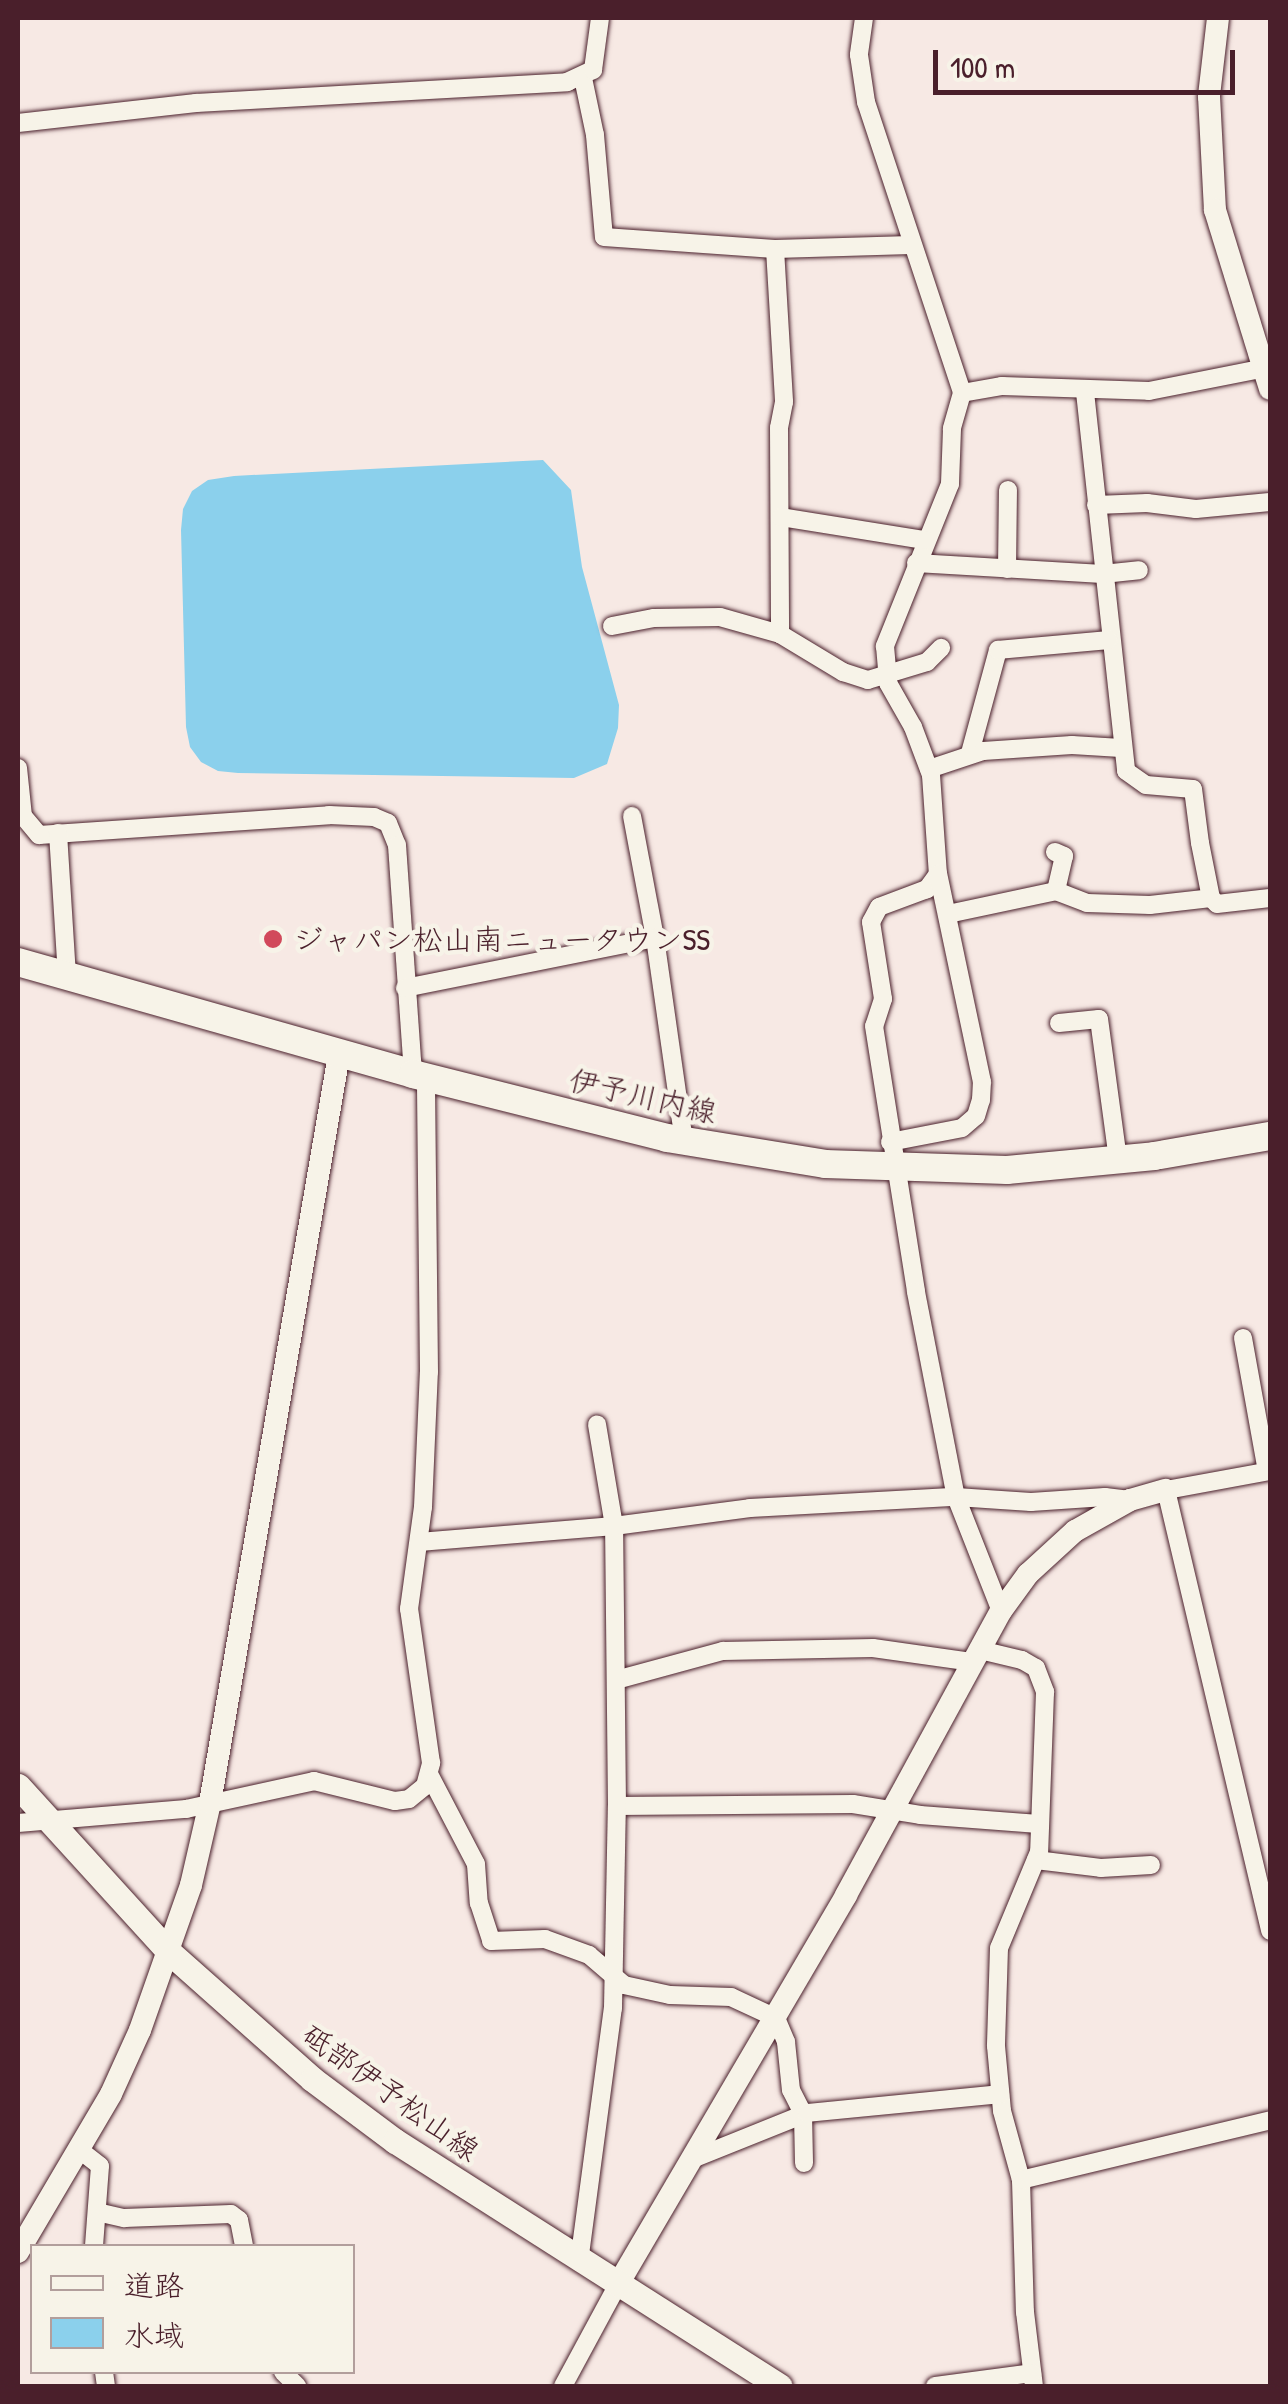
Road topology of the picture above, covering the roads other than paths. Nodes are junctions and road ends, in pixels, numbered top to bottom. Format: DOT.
graph roads {
  1 [pos="600,18"];
  2 [pos="864,18"];
  3 [pos="1218,18"];
  4 [pos="583,78"];
  5 [pos="18,123"];
  6 [pos="911,245"];
  7 [pos="775,249"];
  8 [pos="1268,375"];
  9 [pos="1084,392"];
  10 [pos="962,394"];
  11 [pos="1008,490"];
  12 [pos="1270,502"];
  13 [pos="1096,504"];
  14 [pos="782,517"];
  15 [pos="925,540"];
  16 [pos="916,563"];
  17 [pos="1007,569"];
  18 [pos="1138,570"];
  19 [pos="1103,574"];
  20 [pos="612,626"];
  21 [pos="780,634"];
  22 [pos="1109,640"];
  23 [pos="941,648"];
  24 [pos="886,677"];
  25 [pos="1121,748"];
  26 [pos="970,753"];
  27 [pos="18,768"];
  28 [pos="930,769"];
  29 [pos="632,816"];
  30 [pos="58,833"];
  31 [pos="1054,852"];
  32 [pos="938,874"];
  33 [pos="1056,891"];
  34 [pos="1211,898"];
  35 [pos="1270,898"];
  36 [pos="948,914"];
  37 [pos="654,938"];
  38 [pos="18,962"];
  39 [pos="66,975"];
  40 [pos="404,988"];
  41 [pos="1059,1023"];
  42 [pos="340,1055"];
  43 [pos="420,1076"];
  44 [pos="1270,1136"];
  45 [pos="684,1140"];
  46 [pos="892,1155"];
  47 [pos="1118,1160"];
  48 [pos="1243,1338"];
  49 [pos="597,1424"];
  50 [pos="1268,1471"];
  51 [pos="1166,1490"];
  52 [pos="956,1497"];
  53 [pos="1130,1500"];
  54 [pos="614,1526"];
  55 [pos="419,1542"];
  56 [pos="1001,1611"];
  57 [pos="976,1656"];
  58 [pos="616,1680"];
  59 [pos="430,1776"];
  60 [pos="18,1786"];
  61 [pos="210,1803"];
  62 [pos="617,1806"];
  63 [pos="891,1811"];
  64 [pos="18,1823"];
  65 [pos="48,1824"];
  66 [pos="1039,1824"];
  67 [pos="1036,1860"];
  68 [pos="1151,1865"];
  69 [pos="1270,1931"];
  70 [pos="168,1950"];
  71 [pos="612,1978"];
  72 [pos="776,2018"];
  73 [pos="1000,2094"];
  74 [pos="803,2114"];
  75 [pos="1270,2120"];
  76 [pos="81,2150"];
  77 [pos="696,2158"];
  78 [pos="804,2164"];
  79 [pos="1021,2180"];
  80 [pos="96,2212"];
  81 [pos="94,2244"];
  82 [pos="244,2244"];
  83 [pos="18,2252"];
  84 [pos="580,2262"];
  85 [pos="617,2286"];
  86 [pos="1033,2380"];
  87 [pos="563,2386"];
  88 [pos="779,2386"];
  89 [pos="935,2386"];
  1 -- 4 [label="street"];
  2 -- 6 [label="street"];
  3 -- 8 [label="street"];
  4 -- 5 [label="street"];
  4 -- 7 [label="street"];
  6 -- 7 [label="street"];
  6 -- 10 [label="street"];
  7 -- 14 [label="street"];
  8 -- 9 [label="street"];
  9 -- 10 [label="street"];
  9 -- 13 [label="street"];
  10 -- 15 [label="street"];
  11 -- 17 [label="street"];
  12 -- 13 [label="street"];
  13 -- 19 [label="street"];
  14 -- 15 [label="street"];
  14 -- 21 [label="street"];
  15 -- 16 [label="street"];
  16 -- 17 [label="street"];
  16 -- 24 [label="street"];
  17 -- 19 [label="street"];
  18 -- 19 [label="street"];
  19 -- 22 [label="street"];
  20 -- 21 [label="street"];
  21 -- 24 [label="street"];
  22 -- 25 [label="street"];
  22 -- 26 [label="street"];
  23 -- 24 [label="street"];
  24 -- 28 [label="street"];
  25 -- 26 [label="street"];
  25 -- 34 [label="street"];
  26 -- 28 [label="street"];
  27 -- 30 [label="street"];
  28 -- 32 [label="street"];
  29 -- 37 [label="street"];
  30 -- 39 [label="street"];
  30 -- 40 [label="street"];
  31 -- 33 [label="street"];
  32 -- 36 [label="street"];
  32 -- 46 [label="street"];
  33 -- 34 [label="street"];
  33 -- 36 [label="street"];
  34 -- 35 [label="street"];
  36 -- 46 [label="street"];
  37 -- 40 [label="street"];
  37 -- 45 [label="street"];
  38 -- 39 [label="main road, 伊予川内線"];
  39 -- 42 [label="main road, 伊予川内線"];
  40 -- 43 [label="street"];
  41 -- 47 [label="street"];
  42 -- 43 [label="main road, 伊予川内線"];
  42 -- 61 [label="street"];
  43 -- 45 [label="main road, 伊予川内線"];
  43 -- 55 [label="street"];
  44 -- 47 [label="main road, 伊予川内線"];
  45 -- 46 [label="main road, 伊予川内線"];
  46 -- 47 [label="main road, 伊予川内線"];
  46 -- 52 [label="street"];
  48 -- 50 [label="street"];
  49 -- 54 [label="street"];
  50 -- 51 [label="street"];
  51 -- 53 [label="street"];
  51 -- 69 [label="street"];
  52 -- 53 [label="street"];
  52 -- 54 [label="street"];
  52 -- 56 [label="street"];
  53 -- 56 [label="street"];
  54 -- 55 [label="street"];
  54 -- 58 [label="street"];
  55 -- 59 [label="street"];
  56 -- 57 [label="street"];
  57 -- 58 [label="street"];
  57 -- 63 [label="street"];
  57 -- 66 [label="street"];
  58 -- 62 [label="street"];
  59 -- 61 [label="street"];
  59 -- 71 [label="street"];
  60 -- 65 [label="main road, 砥部伊予松山線"];
  61 -- 65 [label="street"];
  61 -- 70 [label="street"];
  62 -- 63 [label="street"];
  62 -- 71 [label="street"];
  63 -- 66 [label="street"];
  63 -- 72 [label="street"];
  64 -- 65 [label="street"];
  65 -- 70 [label="main road, 砥部伊予松山線"];
  66 -- 67 [label="street"];
  67 -- 68 [label="street"];
  67 -- 73 [label="street"];
  70 -- 76 [label="street"];
  70 -- 84 [label="main road, 砥部伊予松山線"];
  71 -- 72 [label="street"];
  71 -- 84 [label="street"];
  72 -- 74 [label="street"];
  72 -- 77 [label="street"];
  73 -- 74 [label="street"];
  73 -- 79 [label="street"];
  74 -- 77 [label="street"];
  74 -- 78 [label="street"];
  75 -- 79 [label="street"];
  76 -- 80 [label="street"];
  76 -- 83 [label="street"];
  77 -- 85 [label="street"];
  79 -- 86 [label="street"];
  80 -- 81 [label="street"];
  80 -- 82 [label="street"];
  84 -- 85 [label="main road, 砥部伊予松山線"];
  85 -- 87 [label="street"];
  85 -- 88 [label="main road, 砥部伊予松山線"];
  86 -- 89 [label="street"];
}
